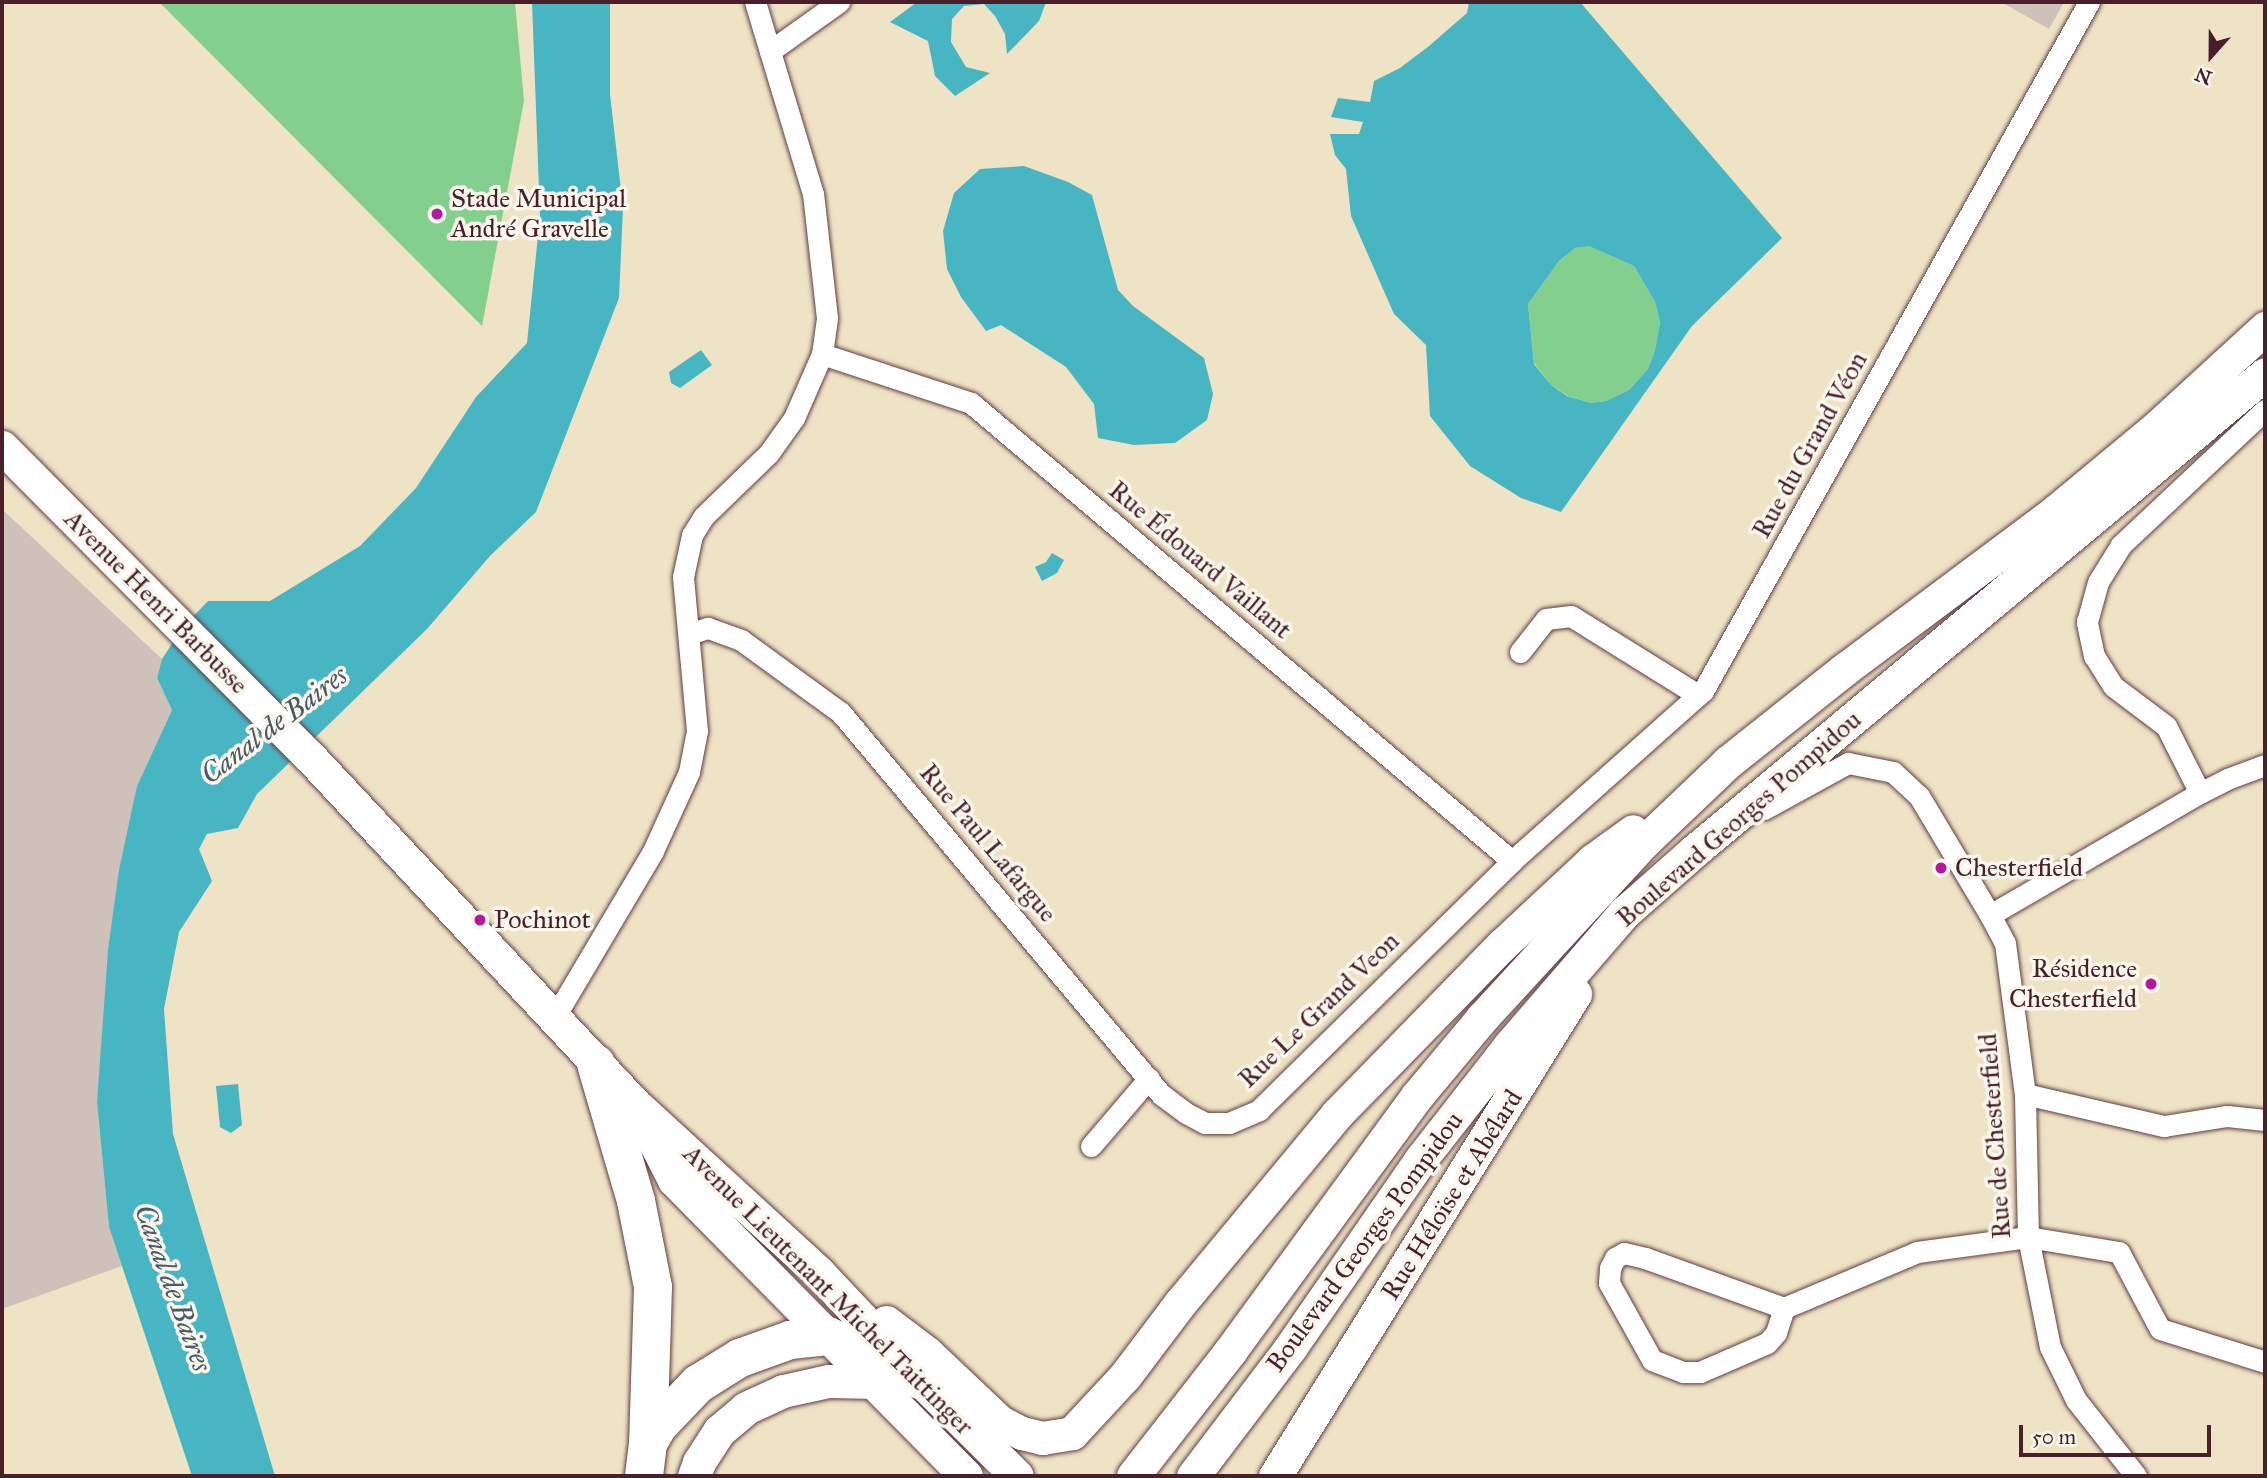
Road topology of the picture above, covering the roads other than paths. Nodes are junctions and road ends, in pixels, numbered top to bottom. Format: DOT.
graph roads {
  1 [pos="755,2"];
  2 [pos="839,2"];
  3 [pos="2089,2"];
  4 [pos="770,51"];
  5 [pos="2265,328"];
  6 [pos="822,354"];
  7 [pos="2265,374"];
  8 [pos="2265,410"];
  9 [pos="2,447"];
  10 [pos="689,635"];
  11 [pos="1520,652"];
  12 [pos="1698,695"];
  13 [pos="310,757"];
  14 [pos="1728,762"];
  15 [pos="2265,765"];
  16 [pos="2200,793"];
  17 [pos="1693,852"];
  18 [pos="1512,861"];
  19 [pos="1625,912"];
  20 [pos="1990,915"];
  21 [pos="554,1018"];
  22 [pos="596,1064"];
  23 [pos="1149,1078"];
  24 [pos="2025,1094"];
  25 [pos="638,1107"];
  26 [pos="2265,1120"];
  27 [pos="1091,1146"];
  28 [pos="2028,1237"];
  29 [pos="819,1273"];
  30 [pos="1784,1308"];
  31 [pos="828,1336"];
  32 [pos="2265,1362"];
  33 [pos="920,1380"];
  34 [pos="876,1382"];
  35 [pos="646,1460"];
  36 [pos="694,1476"];
  37 [pos="967,1476"];
  38 [pos="1017,1476"];
  39 [pos="1133,1476"];
  40 [pos="1193,1476"];
  41 [pos="1275,1476"];
  42 [pos="2136,1476"];
  1 -- 4 [label="street"];
  2 -- 4 [label="street"];
  3 -- 12 [label="street, Rue du Grand Véon"];
  4 -- 6 [label="street"];
  5 -- 14 [label="main road, Boulevard Georges Pompidou"];
  6 -- 10 [label="street"];
  6 -- 18 [label="street, Rue Édouard Vaillant"];
  7 -- 17 [label="main road, Boulevard Georges Pompidou"];
  8 -- 16 [label="street"];
  9 -- 13 [label="main road, Avenue Henri Barbusse"];
  10 -- 21 [label="street"];
  10 -- 23 [label="street, Rue Paul Lafargue"];
  11 -- 12 [label="street"];
  12 -- 18 [label="street, Rue du Grand Véon"];
  13 -- 21 [label="main road, Avenue Lieutenant Michel Taittinger"];
  14 -- 29 [label="main road, Boulevard Georges Pompidou"];
  14 -- 39 [label="main road, Boulevard Georges Pompidou"];
  15 -- 16 [label="street"];
  16 -- 20 [label="street"];
  17 -- 19 [label="main road, Boulevard Georges Pompidou"];
  17 -- 20 [label="street, Rue de Chesterfield"];
  18 -- 23 [label="street, Rue Le Grand Veon"];
  19 -- 40 [label="main road, Boulevard Georges Pompidou"];
  19 -- 41 [label="main road, Rue Héloïse et Abélard"];
  20 -- 24 [label="street, Rue de Chesterfield"];
  21 -- 22 [label="main road, Avenue Lieutenant Michel Taittinger"];
  22 -- 25 [label="main road, Avenue Lieutenant Michel Taittinger"];
  22 -- 35 [label="highway"];
  23 -- 27 [label="street"];
  24 -- 26 [label="street"];
  24 -- 28 [label="street, Rue de Chesterfield"];
  25 -- 29 [label="main road, Avenue Lieutenant Michel Taittinger"];
  25 -- 31 [label="main road, Avenue Lieutenant Michel Taittinger"];
  28 -- 30 [label="street"];
  28 -- 32 [label="street"];
  28 -- 42 [label="street, Rue de Chesterfield"];
  29 -- 33 [label="main road, Avenue Lieutenant Michel Taittinger"];
  30 -- 30 [label="street"];
  31 -- 33 [label="highway"];
  31 -- 34 [label="main road, Avenue Lieutenant Michel Taittinger"];
  31 -- 35 [label="highway"];
  33 -- 38 [label="main road, Avenue Lieutenant Michel Taittinger"];
  34 -- 36 [label="main road"];
  34 -- 37 [label="main road, Avenue Lieutenant Michel Taittinger"];
}
